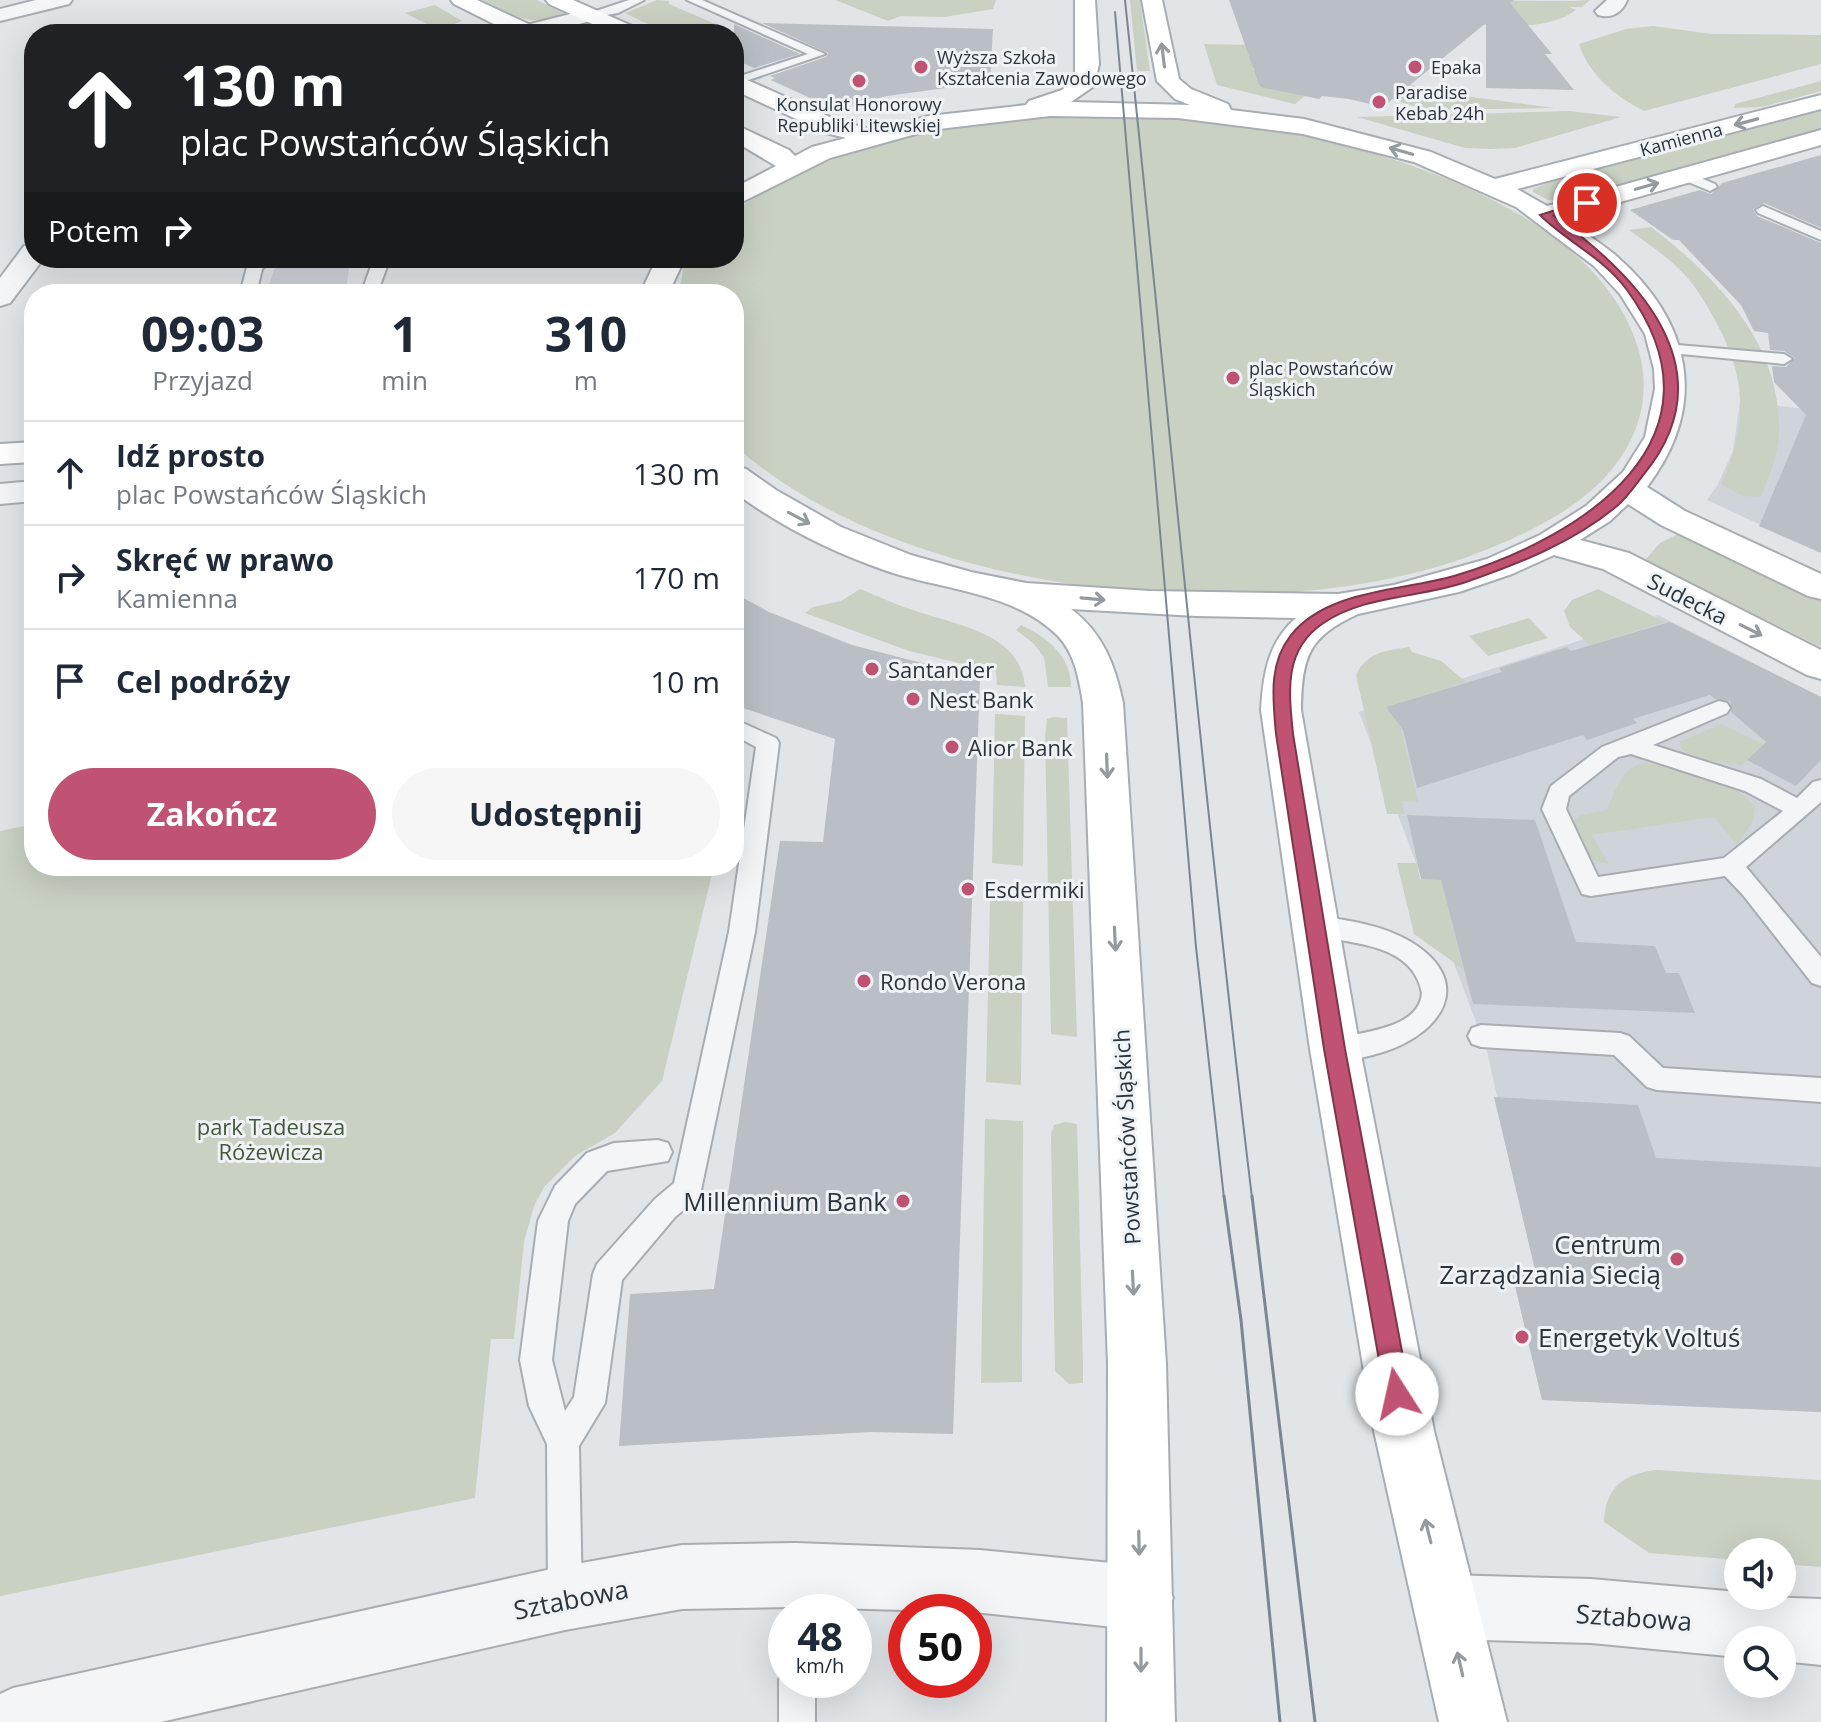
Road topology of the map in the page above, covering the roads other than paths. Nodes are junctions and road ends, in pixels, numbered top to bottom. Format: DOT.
graph roads {
  1 [pos="62,0"];
  2 [pos="461,0"];
  3 [pos="556,0"];
  4 [pos="638,0"];
  5 [pos="693,0"];
  6 [pos="1085,0"];
  7 [pos="1152,0"];
  8 [pos="0,15"];
  9 [pos="590,15"];
  10 [pos="508,24"];
  11 [pos="558,24"];
  12 [pos="609,24"];
  13 [pos="744,79"];
  14 [pos="744,86"];
  15 [pos="1821,102"];
  16 [pos="1022,110"];
  17 [pos="1233,114"];
  18 [pos="744,136"];
  19 [pos="870,136"];
  20 [pos="1820,139"];
  21 [pos="790,166"];
  22 [pos="1686,176"];
  23 [pos="1495,187"];
  24 [pos="1710,187"];
  25 [pos="744,192"];
  26 [pos="1763,210"];
  27 [pos="1545,215"];
  28 [pos="1821,236"];
  29 [pos="24,265"];
  30 [pos="0,297"];
  31 [pos="1666,349"];
  32 [pos="1784,359"];
  33 [pos="24,453"];
  34 [pos="0,454"];
  35 [pos="744,483"];
  36 [pos="1626,488"];
  37 [pos="24,492"];
  38 [pos="0,494"];
  39 [pos="1550,543"];
  40 [pos="1821,588"];
  41 [pos="1015,593"];
  42 [pos="1349,604"];
  43 [pos="1821,666"];
  44 [pos="1719,708"];
  45 [pos="744,731"];
  46 [pos="1631,746"];
  47 [pos="1821,788"];
  48 [pos="1800,810"];
  49 [pos="1730,866"];
  50 [pos="1316,926"];
  51 [pos="1821,976"];
  52 [pos="1481,1036"];
  53 [pos="1335,1049"];
  54 [pos="1821,1090"];
  55 [pos="658,1152"];
  56 [pos="563,1442"];
  57 [pos="796,1593"];
  58 [pos="565,1598"];
  59 [pos="1141,1598"];
  60 [pos="1447,1607"];
  61 [pos="1821,1632"];
  62 [pos="797,1698"];
  63 [pos="13,1722"];
  64 [pos="797,1722"];
  65 [pos="1141,1722"];
  66 [pos="1473,1722"];
  1 -- 8 [label="street"];
  2 -- 10 [label="main road"];
  3 -- 9 [label="main road"];
  4 -- 9 [label="lane"];
  5 -- 13 [label="lane"];
  6 -- 16 [label="main road"];
  17 -- 7 [label="main road, one-way"];
  9 -- 11 [label="street"];
  9 -- 12 [label="main road"];
  14 -- 19 [label="main road"];
  15 -- 23 [label="main road, Kamienna, one-way"];
  16 -- 17 [label="main road"];
  16 -- 19 [label="main road"];
  23 -- 17 [label="main road, one-way"];
  18 -- 21 [label="main road"];
  19 -- 21 [label="main road"];
  20 -- 22 [label="main road, Kamienna"];
  21 -- 25 [label="main road"];
  22 -- 24 [label="lane"];
  27 -- 22 [label="main road, Kamienna, one-way"];
  23 -- 27 [label="main road"];
  26 -- 28 [label="lane"];
  27 -- 31 [label="main road"];
  29 -- 30 [label="street"];
  31 -- 32 [label="lane"];
  31 -- 36 [label="main road"];
  33 -- 34 [label="main road"];
  35 -- 41 [label="main road, one-way"];
  36 -- 39 [label="main road"];
  36 -- 40 [label="main road"];
  37 -- 38 [label="street"];
  39 -- 42 [label="main road"];
  39 -- 43 [label="main road, Sudecka, one-way"];
  41 -- 42 [label="main road, one-way"];
  41 -- 59 [label="main road, Powstańców Śląskich, one-way"];
  42 -- 50 [label="main road"];
  44 -- 46 [label="lane"];
  45 -- 56 [label="lane"];
  46 -- 48 [label="lane"];
  46 -- 49 [label="lane"];
  47 -- 48 [label="lane"];
  48 -- 49 [label="lane"];
  49 -- 51 [label="lane"];
  50 -- 53 [label="main road"];
  50 -- 53 [label="lane"];
  52 -- 54 [label="lane"];
  60 -- 53 [label="main road, one-way"];
  55 -- 56 [label="lane"];
  56 -- 58 [label="lane"];
  57 -- 58 [label="street, Sztabowa"];
  57 -- 59 [label="street, Sztabowa"];
  58 -- 63 [label="street, Sztabowa"];
  59 -- 65 [label="main road, Powstańców Śląskich, one-way"];
  60 -- 61 [label="street, Sztabowa"];
  66 -- 60 [label="main road, one-way"];
  62 -- 64 [label="lane"];
}
